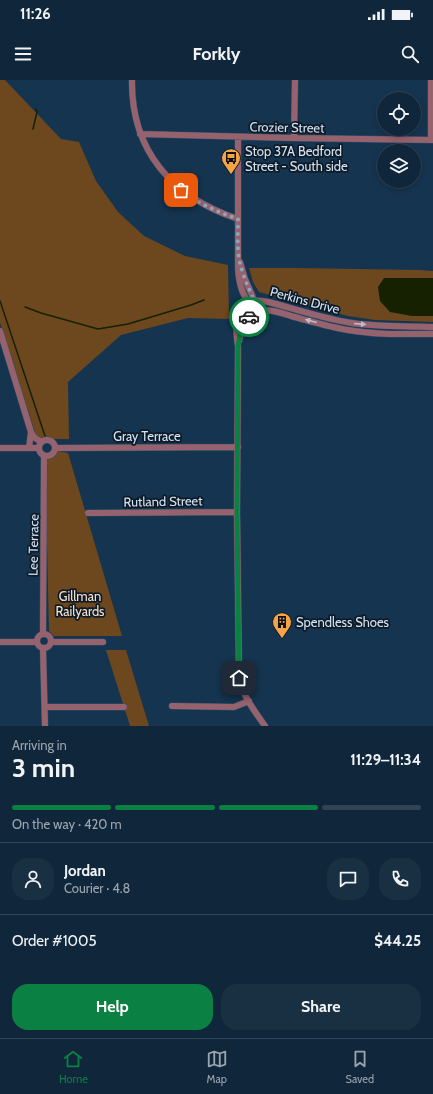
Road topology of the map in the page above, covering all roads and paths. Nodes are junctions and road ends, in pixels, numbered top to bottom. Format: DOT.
graph roads {
  1 [pos="132,80"];
  2 [pos="295,80"];
  3 [pos="431,80"];
  4 [pos="140,134"];
  5 [pos="238,137"];
  6 [pos="294,138"];
  7 [pos="432,140"];
  8 [pos="238,219"];
  9 [pos="251,301"];
  10 [pos="259,312"];
  11 [pos="433,327"];
  12 [pos="0,331"];
  13 [pos="433,334"];
  14 [pos="238,346"];
  15 [pos="31,432"];
  16 [pos="40,445"];
  17 [pos="238,447"];
  18 [pos="0,448"];
  19 [pos="28,448"];
  20 [pos="56,448"];
  21 [pos="44,456"];
  22 [pos="237,512"];
  23 [pos="88,513"];
  24 [pos="43,634"];
  25 [pos="0,642"];
  26 [pos="37,642"];
  27 [pos="51,642"];
  28 [pos="103,642"];
  29 [pos="44,649"];
  30 [pos="249,701"];
  31 [pos="172,706"];
  32 [pos="45,707"];
  33 [pos="124,707"];
  34 [pos="45,726"];
  35 [pos="265,726"];
  1 -- 4 [label="street"];
  2 -- 6 [label="street"];
  3 -- 7 [label="street"];
  4 -- 5 [label="street, Crozier Street"];
  4 -- 8 [label="street"];
  5 -- 6 [label="street, Crozier Street"];
  5 -- 8 [label="street"];
  6 -- 7 [label="street, Crozier Street"];
  8 -- 9 [label="street"];
  9 -- 10 [label="street"];
  9 -- 11 [label="street, Perkins Drive, one-way"];
  9 -- 14 [label="street"];
  13 -- 10 [label="street, Perkins Drive, one-way"];
  10 -- 14 [label="street, Perkins Drive"];
  12 -- 15 [label="street"];
  14 -- 17 [label="street"];
  15 -- 16 [label="street"];
  15 -- 19 [label="street"];
  16 -- 19 [label="street"];
  16 -- 20 [label="street"];
  16 -- 21 [label="street"];
  17 -- 20 [label="street, Gray Terrace"];
  17 -- 22 [label="street"];
  18 -- 19 [label="street"];
  20 -- 21 [label="street"];
  21 -- 24 [label="street, Lee Terrace"];
  22 -- 23 [label="street, Rutland Street"];
  22 -- 30 [label="street"];
  24 -- 26 [label="street"];
  24 -- 27 [label="street"];
  25 -- 26 [label="street"];
  26 -- 29 [label="street"];
  27 -- 28 [label="street"];
  27 -- 29 [label="street"];
  29 -- 32 [label="street"];
  30 -- 31 [label="street"];
  30 -- 35 [label="street"];
  32 -- 33 [label="street"];
  32 -- 34 [label="street"];
}
